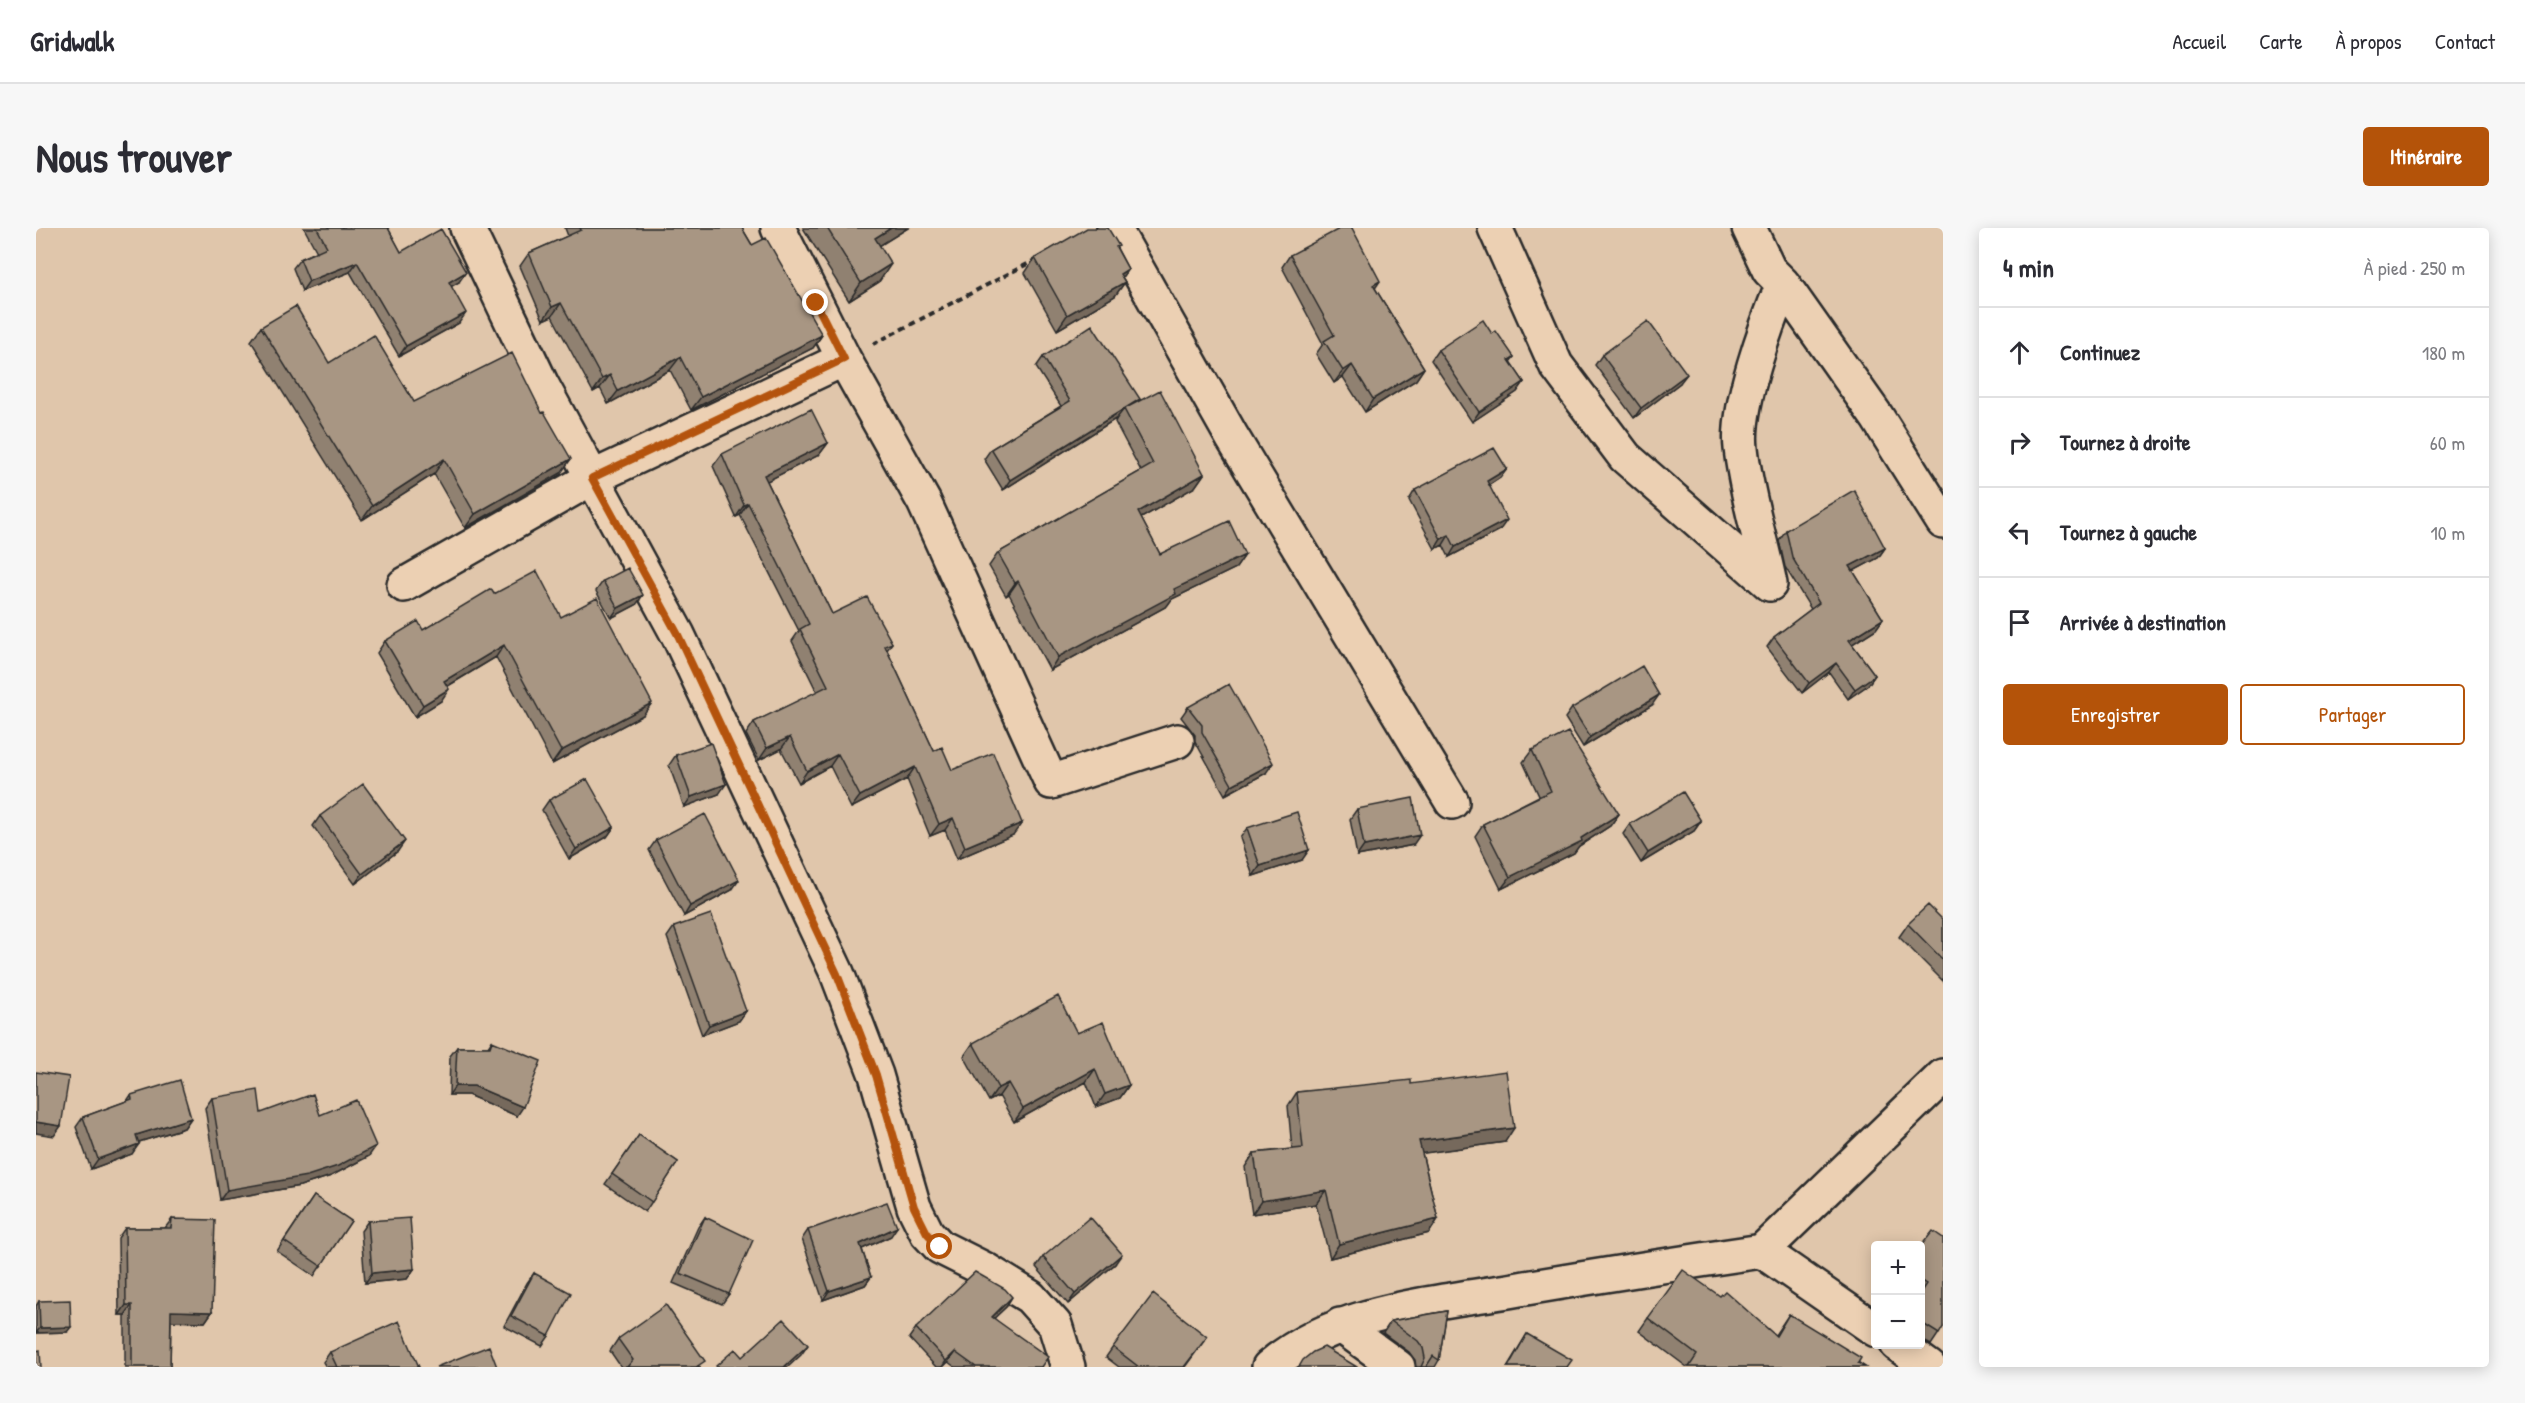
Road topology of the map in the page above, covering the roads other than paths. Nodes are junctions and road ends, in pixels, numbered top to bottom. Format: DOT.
graph roads {
  1 [pos="468,228"];
  2 [pos="778,228"];
  3 [pos="1114,228"];
  4 [pos="1495,228"];
  5 [pos="1749,228"];
  6 [pos="1783,284"];
  7 [pos="844,359"];
  8 [pos="592,478"];
  9 [pos="1943,522"];
  10 [pos="404,585"];
  11 [pos="1177,741"];
  12 [pos="1452,802"];
  13 [pos="1943,1076"];
  14 [pos="1762,1251"];
  15 [pos="1340,1325"];
  16 [pos="1871,1327"];
  17 [pos="1904,1349"];
  18 [pos="1068,1367"];
  19 [pos="1269,1367"];
  20 [pos="1398,1367"];
  21 [pos="1929,1367"];
  1 -- 8 [label="street"];
  2 -- 7 [label="street"];
  3 -- 12 [label="street"];
  4 -- 6 [label="street"];
  5 -- 6 [label="street"];
  6 -- 9 [label="street"];
  7 -- 8 [label="street"];
  7 -- 11 [label="street"];
  8 -- 10 [label="street"];
  8 -- 18 [label="street"];
  13 -- 14 [label="street"];
  14 -- 15 [label="street"];
  14 -- 16 [label="street"];
  15 -- 19 [label="street"];
  15 -- 20 [label="street"];
  17 -- 21 [label="street"];
}
